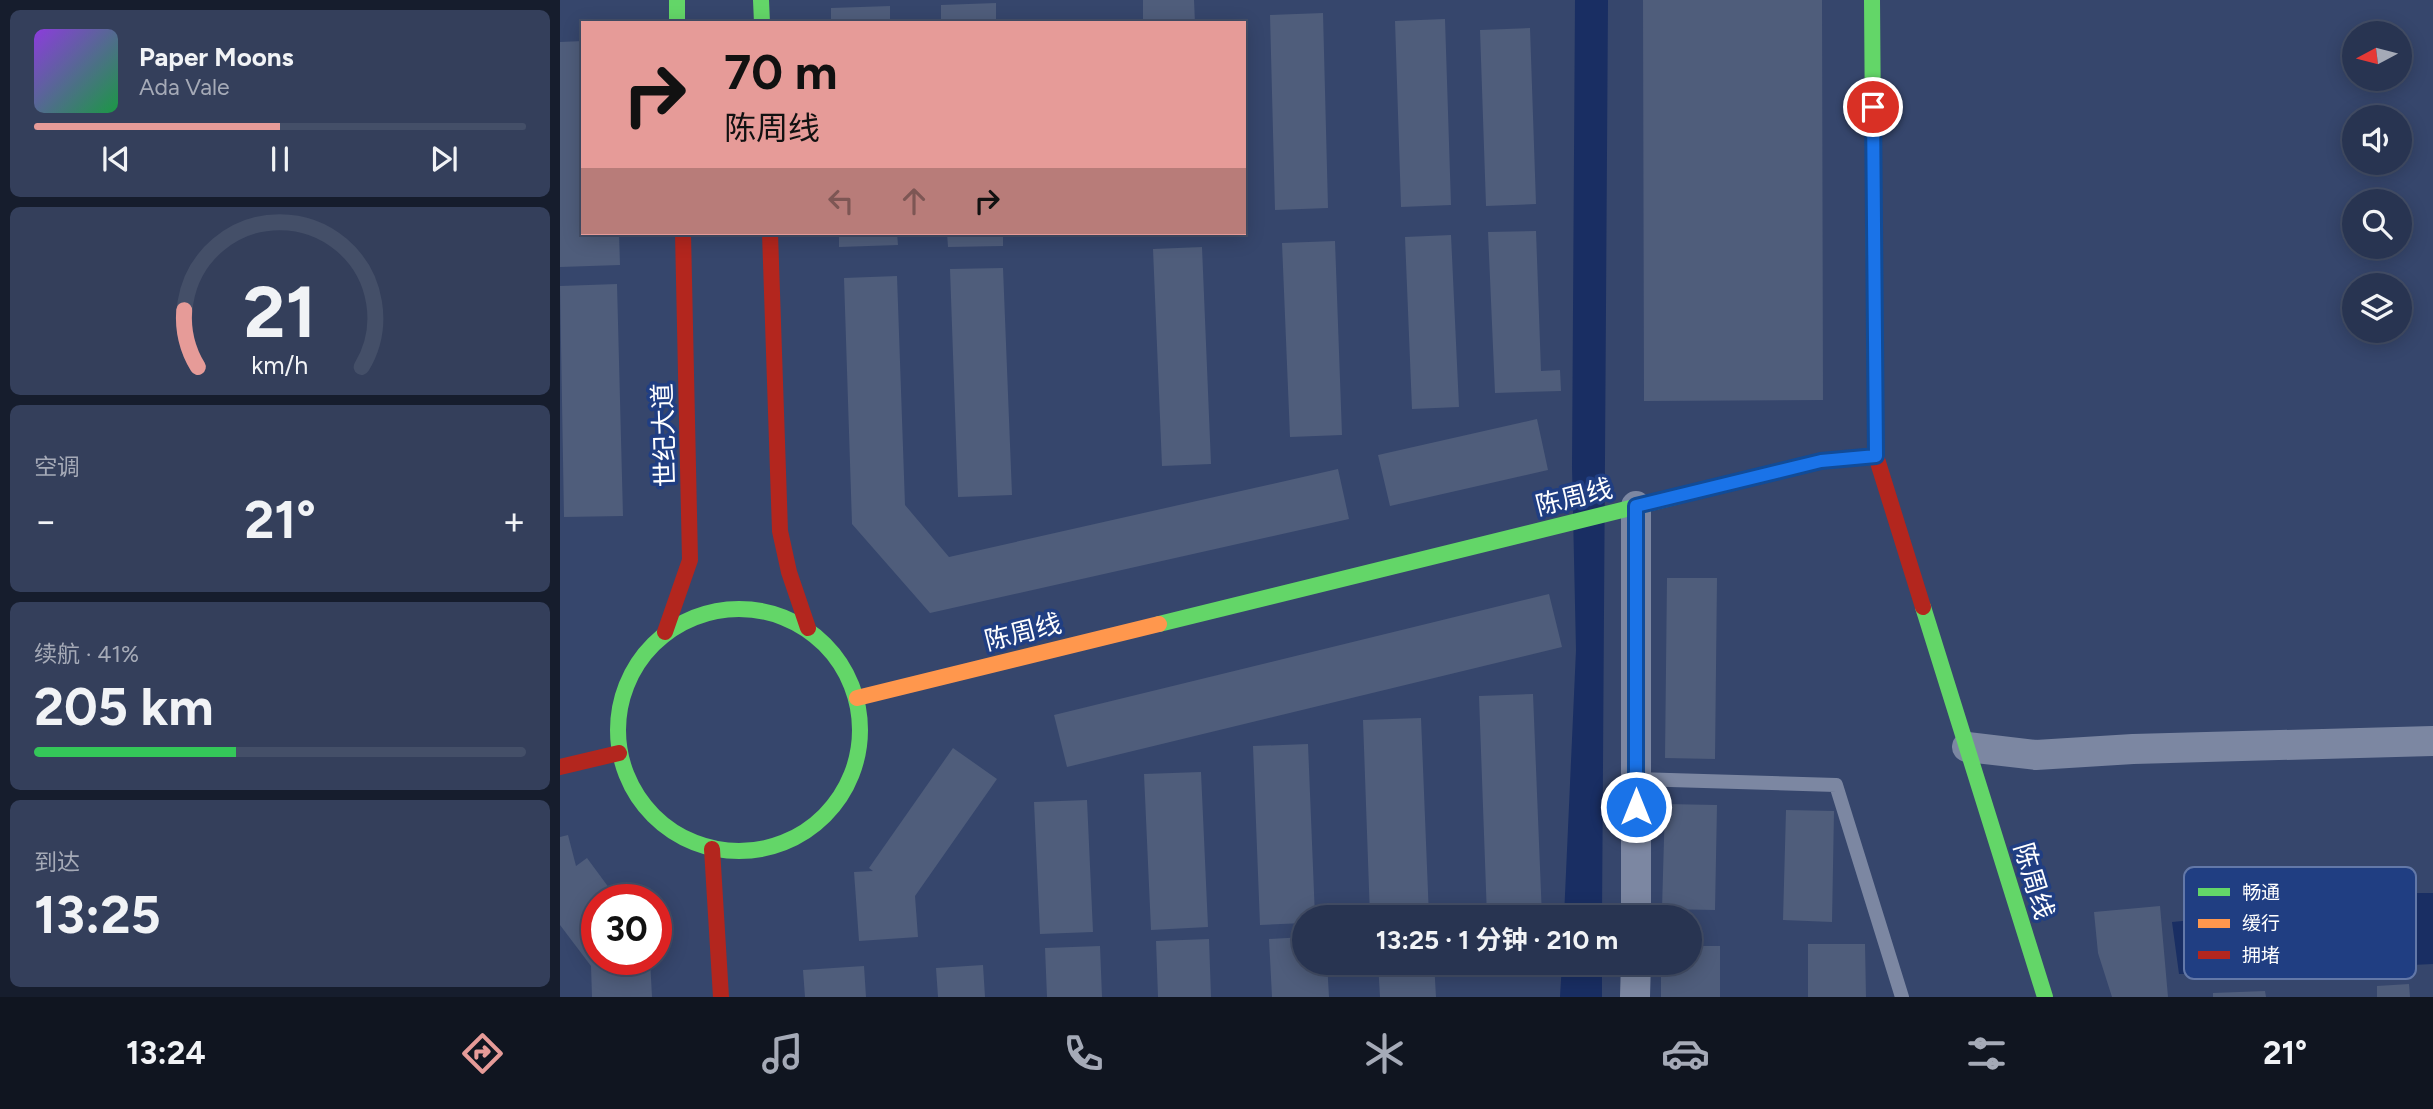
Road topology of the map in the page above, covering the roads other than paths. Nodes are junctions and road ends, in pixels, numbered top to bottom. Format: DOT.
graph roads {
  1 [pos="677,0"];
  2 [pos="761,0"];
  3 [pos="1872,0"];
  4 [pos="677,21"];
  5 [pos="762,21"];
  6 [pos="683,235"];
  7 [pos="770,235"];
  8 [pos="1876,456"];
  9 [pos="1636,506"];
  10 [pos="808,628"];
  11 [pos="665,632"];
  12 [pos="857,698"];
  13 [pos="2433,741"];
  14 [pos="1967,747"];
  15 [pos="619,753"];
  16 [pos="560,767"];
  17 [pos="1636,779"];
  18 [pos="712,849"];
  19 [pos="1636,905"];
  20 [pos="1636,975"];
  21 [pos="721,997"];
  22 [pos="1636,997"];
  23 [pos="1902,997"];
  24 [pos="2045,997"];
  1 -- 4 [label="main road"];
  2 -- 5 [label="main road"];
  3 -- 8 [label="main road"];
  6 -- 11 [label="main road, 世纪大道"];
  7 -- 10 [label="main road"];
  8 -- 9 [label="main road, 陈周线"];
  8 -- 14 [label="main road, 陈周线"];
  9 -- 12 [label="main road, 陈周线"];
  9 -- 17 [label="street"];
  10 -- 11 [label="main road"];
  10 -- 12 [label="main road"];
  11 -- 15 [label="main road"];
  12 -- 18 [label="main road"];
  13 -- 14 [label="street"];
  14 -- 24 [label="main road, 陈周线"];
  15 -- 16 [label="main road"];
  15 -- 18 [label="main road"];
  17 -- 19 [label="street"];
  17 -- 23 [label="lane"];
  18 -- 21 [label="main road"];
  20 -- 22 [label="street"];
}
